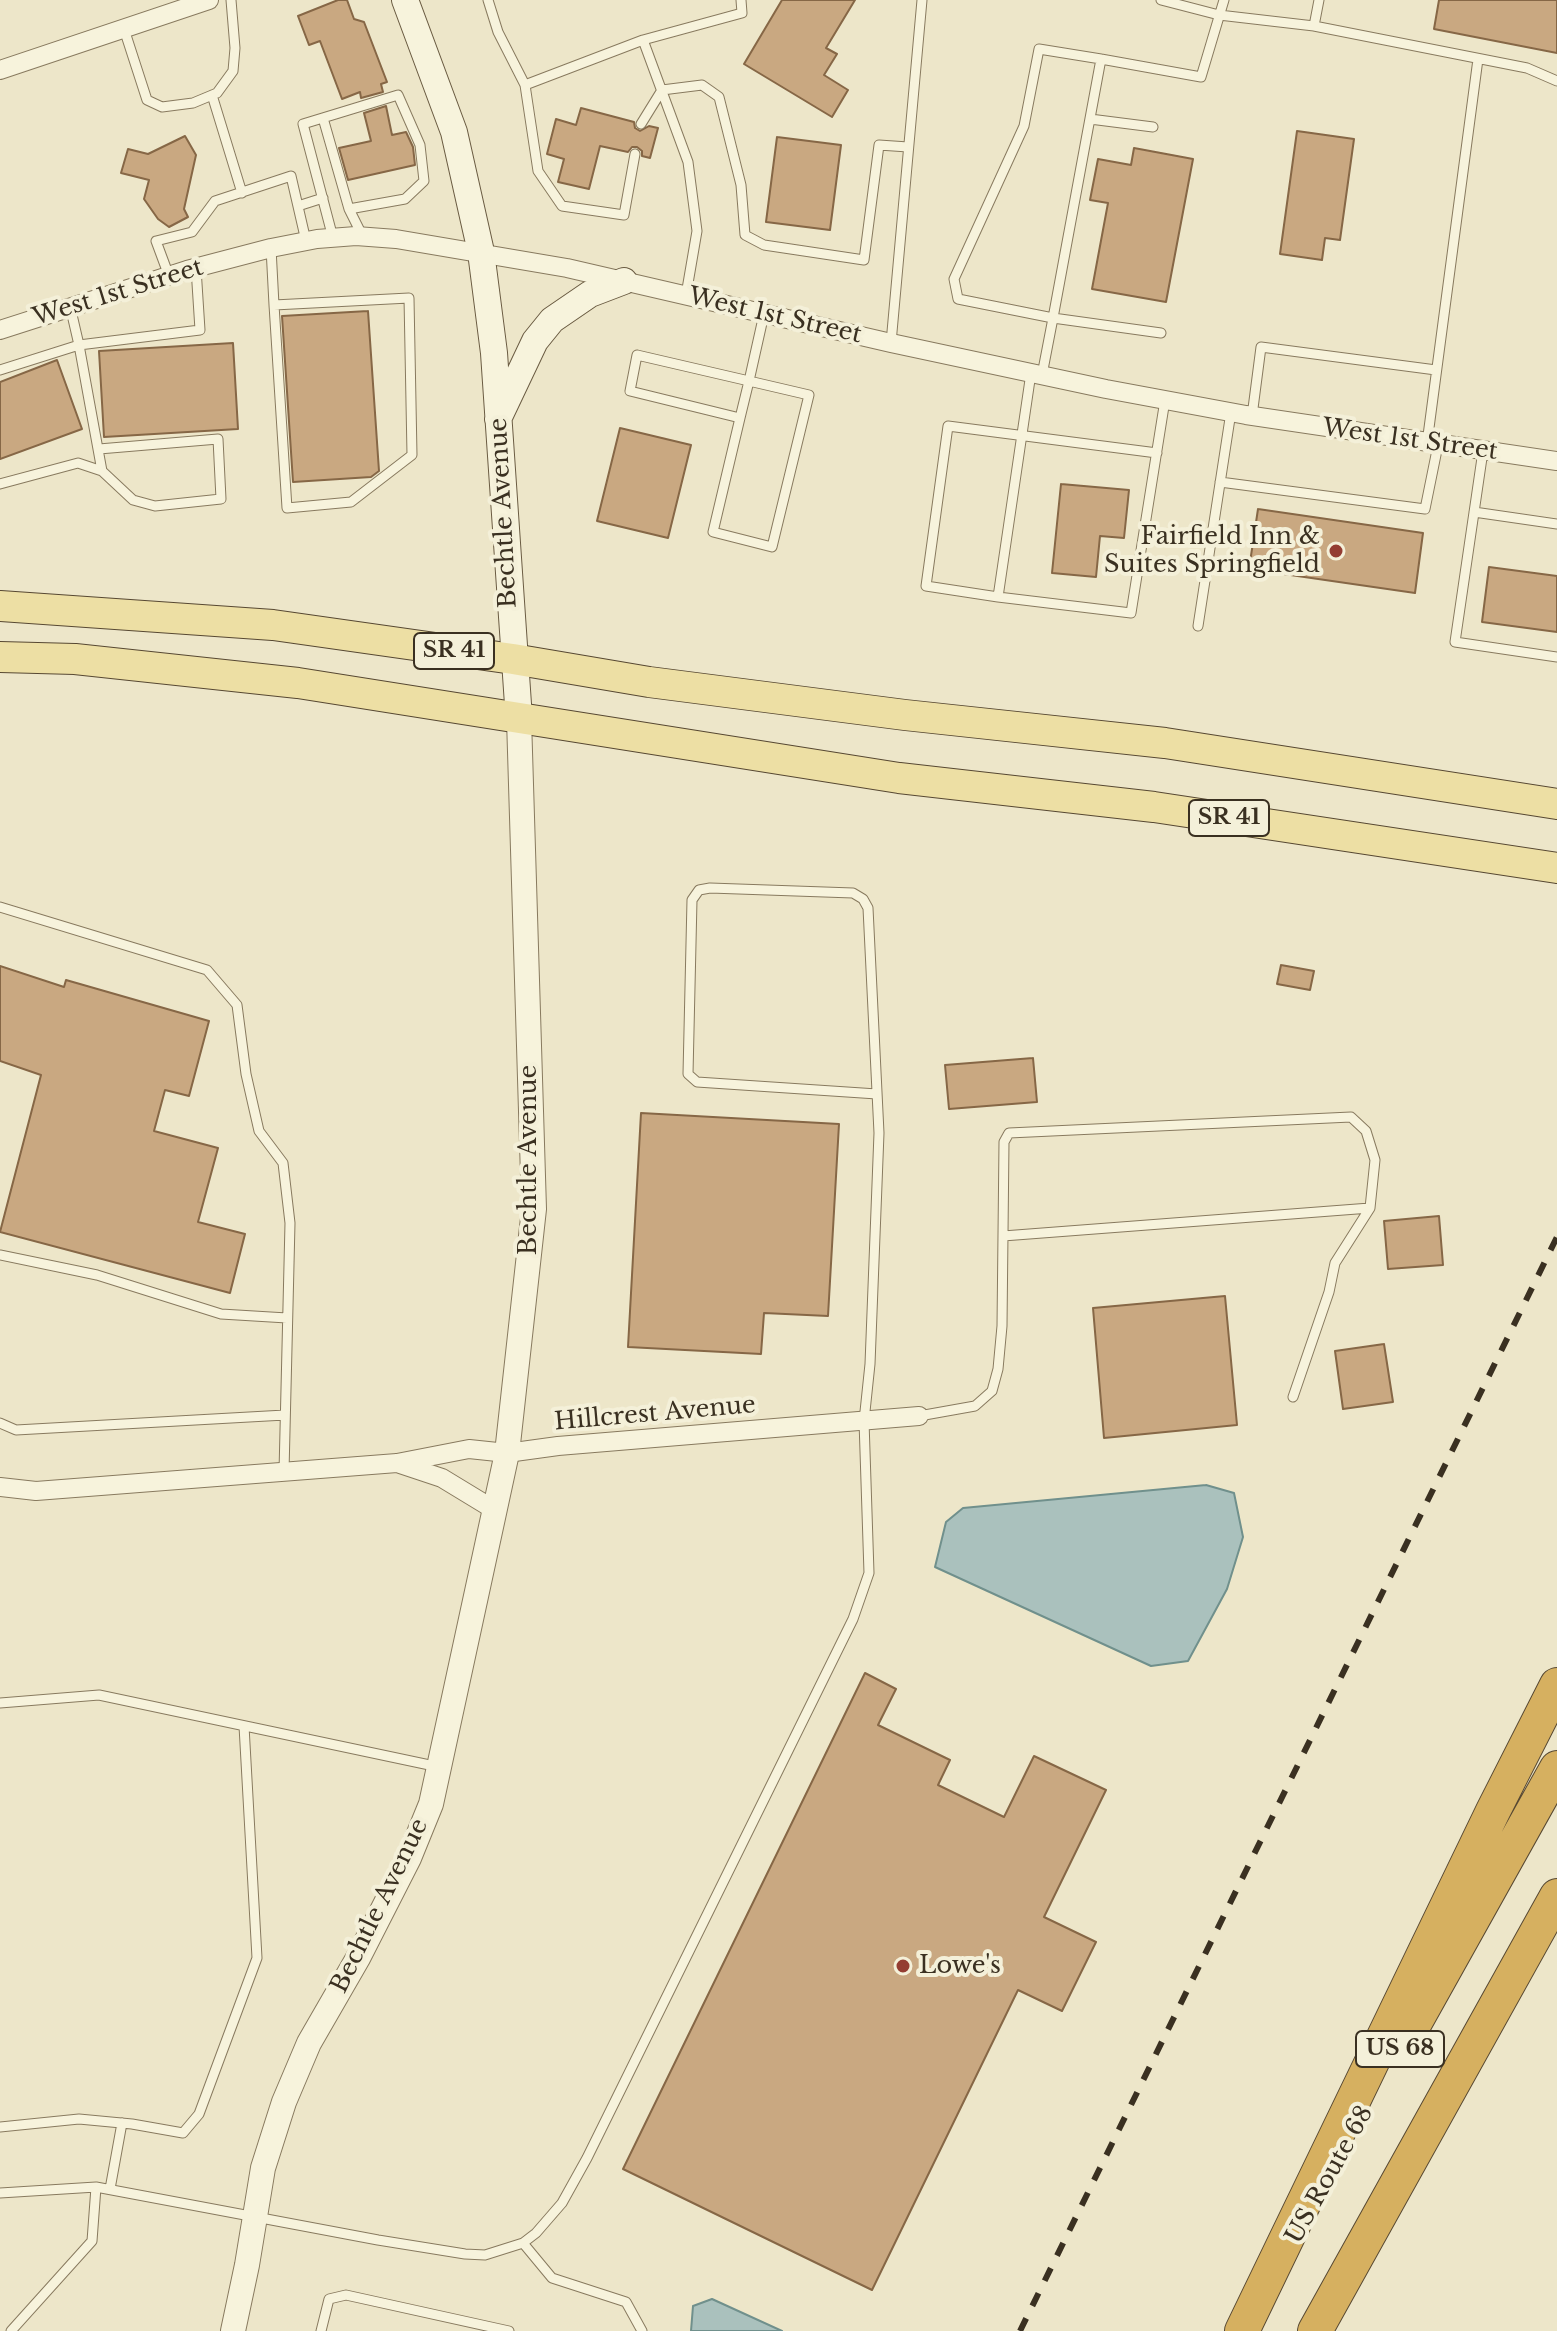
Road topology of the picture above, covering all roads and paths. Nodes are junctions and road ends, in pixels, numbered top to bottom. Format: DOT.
graph roads {
  1 [pos="209,0"];
  2 [pos="231,0"];
  3 [pos="405,0"];
  4 [pos="488,0"];
  5 [pos="741,0"];
  6 [pos="922,0"];
  7 [pos="1161,0"];
  8 [pos="1224,0"];
  9 [pos="1319,0"];
  10 [pos="1219,15"];
  11 [pos="1314,26"];
  12 [pos="124,29"];
  13 [pos="643,40"];
  14 [pos="1101,59"];
  15 [pos="1478,59"];
  16 [pos="0,70"];
  17 [pos="1557,81"];
  18 [pos="525,85"];
  19 [pos="662,90"];
  20 [pos="212,95"];
  21 [pos="323,118"];
  22 [pos="1090,119"];
  23 [pos="641,124"];
  24 [pos="1153,127"];
  25 [pos="908,147"];
  26 [pos="635,154"];
  27 [pos="242,193"];
  28 [pos="323,198"];
  29 [pos="298,206"];
  30 [pos="349,209"];
  31 [pos="363,237"];
  32 [pos="333,238"];
  33 [pos="306,242"];
  34 [pos="271,248"];
  35 [pos="481,252"];
  36 [pos="196,268"];
  37 [pos="169,276"];
  38 [pos="624,281"];
  39 [pos="686,295"];
  40 [pos="274,305"];
  41 [pos="70,306"];
  42 [pos="764,314"];
  43 [pos="1053,318"];
  44 [pos="0,330"];
  45 [pos="1161,333"];
  46 [pos="891,343"];
  47 [pos="79,345"];
  48 [pos="0,370"];
  49 [pos="1436,370"];
  50 [pos="1037,374"];
  51 [pos="749,381"];
  52 [pos="1165,400"];
  53 [pos="1231,412"];
  54 [pos="1252,416"];
  55 [pos="740,418"];
  56 [pos="498,419"];
  57 [pos="1022,435"];
  58 [pos="1432,444"];
  59 [pos="99,449"];
  60 [pos="1483,451"];
  61 [pos="1157,453"];
  62 [pos="1557,461"];
  63 [pos="102,471"];
  64 [pos="1220,482"];
  65 [pos="0,484"];
  66 [pos="1474,512"];
  67 [pos="1557,524"];
  68 [pos="998,597"];
  69 [pos="0,606"];
  70 [pos="1198,626"];
  71 [pos="0,657"];
  72 [pos="1557,657"];
  73 [pos="513,659"];
  74 [pos="519,719"];
  75 [pos="1557,804"];
  76 [pos="1557,868"];
  77 [pos="0,907"];
  78 [pos="877,1094"];
  79 [pos="1370,1208"];
  80 [pos="1003,1236"];
  81 [pos="0,1255"];
  82 [pos="287,1318"];
  83 [pos="1293,1397"];
  84 [pos="285,1415"];
  85 [pos="919,1416"];
  86 [pos="864,1421"];
  87 [pos="0,1423"];
  88 [pos="507,1453"];
  89 [pos="397,1463"];
  90 [pos="284,1472"];
  91 [pos="0,1487"];
  92 [pos="493,1509"];
  93 [pos="1557,1685"];
  94 [pos="0,1703"];
  95 [pos="244,1726"];
  96 [pos="439,1767"];
  97 [pos="1557,1768"];
  98 [pos="1554,1903"];
  99 [pos="122,2123"];
  100 [pos="0,2127"];
  101 [pos="96,2187"];
  102 [pos="110,2189"];
  103 [pos="0,2193"];
  104 [pos="255,2216"];
  105 [pos="523,2243"];
  106 [pos="11,2331"];
  107 [pos="233,2331"];
  108 [pos="321,2331"];
  109 [pos="509,2331"];
  110 [pos="642,2331"];
  111 [pos="1243,2331"];
  112 [pos="1315,2331"];
  1 -- 12 [label="street"];
  2 -- 20 [label="lane"];
  3 -- 35 [label="main road, Bechtle Avenue"];
  4 -- 18 [label="lane"];
  5 -- 13 [label="lane"];
  6 -- 25 [label="lane"];
  7 -- 10 [label="lane"];
  8 -- 10 [label="lane"];
  9 -- 11 [label="lane"];
  10 -- 11 [label="lane"];
  10 -- 14 [label="lane"];
  11 -- 15 [label="lane"];
  12 -- 16 [label="street"];
  12 -- 20 [label="lane"];
  13 -- 18 [label="lane"];
  13 -- 19 [label="lane"];
  14 -- 22 [label="lane"];
  14 -- 43 [label="lane"];
  15 -- 17 [label="lane"];
  15 -- 49 [label="lane"];
  18 -- 26 [label="lane"];
  19 -- 23 [label="lane"];
  19 -- 25 [label="lane"];
  19 -- 39 [label="lane"];
  20 -- 27 [label="lane"];
  21 -- 28 [label="lane"];
  21 -- 30 [label="lane"];
  21 -- 30 [label="lane"];
  22 -- 24 [label="lane"];
  22 -- 43 [label="lane"];
  25 -- 46 [label="lane"];
  27 -- 29 [label="lane"];
  27 -- 37 [label="lane"];
  28 -- 29 [label="lane"];
  28 -- 32 [label="lane"];
  29 -- 33 [label="lane"];
  30 -- 31 [label="lane"];
  31 -- 32 [label="street, West 1st Street"];
  31 -- 35 [label="street, West 1st Street"];
  32 -- 33 [label="street, West 1st Street"];
  33 -- 34 [label="street, West 1st Street"];
  34 -- 36 [label="street, West 1st Street"];
  34 -- 40 [label="lane"];
  35 -- 38 [label="street, West 1st Street"];
  35 -- 56 [label="main road, Bechtle Avenue"];
  36 -- 37 [label="street, West 1st Street"];
  36 -- 47 [label="lane"];
  37 -- 41 [label="street, West 1st Street"];
  38 -- 39 [label="street, West 1st Street"];
  38 -- 56 [label="main road"];
  39 -- 42 [label="street, West 1st Street"];
  40 -- 40 [label="lane"];
  41 -- 44 [label="street, West 1st Street"];
  41 -- 47 [label="lane"];
  42 -- 46 [label="street, West 1st Street"];
  42 -- 51 [label="lane"];
  43 -- 45 [label="lane"];
  43 -- 50 [label="lane"];
  46 -- 50 [label="street, West 1st Street"];
  47 -- 48 [label="lane"];
  47 -- 59 [label="lane"];
  49 -- 54 [label="lane"];
  49 -- 58 [label="lane"];
  50 -- 52 [label="street, West 1st Street"];
  50 -- 57 [label="lane"];
  51 -- 55 [label="lane"];
  51 -- 55 [label="lane"];
  51 -- 55 [label="lane"];
  52 -- 53 [label="street, West 1st Street"];
  52 -- 61 [label="lane"];
  53 -- 54 [label="street, West 1st Street"];
  53 -- 64 [label="lane"];
  54 -- 58 [label="street, West 1st Street"];
  56 -- 73 [label="main road, Bechtle Avenue"];
  57 -- 61 [label="lane"];
  57 -- 68 [label="lane"];
  57 -- 68 [label="lane"];
  58 -- 60 [label="street, West 1st Street"];
  58 -- 64 [label="lane"];
  59 -- 63 [label="lane"];
  59 -- 63 [label="lane"];
  60 -- 62 [label="street, West 1st Street"];
  60 -- 66 [label="lane"];
  61 -- 68 [label="lane"];
  63 -- 65 [label="lane"];
  64 -- 70 [label="lane"];
  66 -- 67 [label="lane"];
  66 -- 72 [label="lane"];
  69 -- 73 [label="main road, SR 41"];
  71 -- 74 [label="main road, SR 41"];
  73 -- 74 [label="main road, Bechtle Avenue"];
  73 -- 75 [label="main road, SR 41"];
  74 -- 76 [label="main road, SR 41"];
  74 -- 88 [label="street, Bechtle Avenue"];
  77 -- 82 [label="lane"];
  78 -- 78 [label="lane"];
  78 -- 86 [label="lane"];
  79 -- 80 [label="lane"];
  79 -- 80 [label="lane"];
  79 -- 83 [label="lane"];
  80 -- 85 [label="lane"];
  81 -- 82 [label="lane"];
  82 -- 84 [label="lane"];
  84 -- 87 [label="lane"];
  84 -- 90 [label="lane"];
  85 -- 86 [label="street, Hillcrest Avenue"];
  86 -- 88 [label="street, Hillcrest Avenue"];
  86 -- 105 [label="lane"];
  88 -- 89 [label="street, Hillcrest Avenue"];
  88 -- 92 [label="street, Bechtle Avenue"];
  89 -- 90 [label="street, Hillcrest Avenue"];
  89 -- 92 [label="street, Hillcrest Avenue"];
  90 -- 91 [label="street, Hillcrest Avenue"];
  92 -- 96 [label="street, Bechtle Avenue"];
  93 -- 111 [label="highway"];
  94 -- 95 [label="lane"];
  95 -- 96 [label="lane"];
  95 -- 99 [label="lane"];
  96 -- 104 [label="street, Bechtle Avenue"];
  97 -- 111 [label="highway, US Route 68 / US 68"];
  98 -- 112 [label="highway, US 68"];
  99 -- 100 [label="lane"];
  99 -- 102 [label="lane"];
  101 -- 102 [label="lane"];
  101 -- 103 [label="lane"];
  101 -- 106 [label="lane"];
  102 -- 104 [label="lane"];
  104 -- 105 [label="lane"];
  104 -- 107 [label="street, Bechtle Avenue"];
  105 -- 110 [label="lane"];
  108 -- 109 [label="lane"];
}
